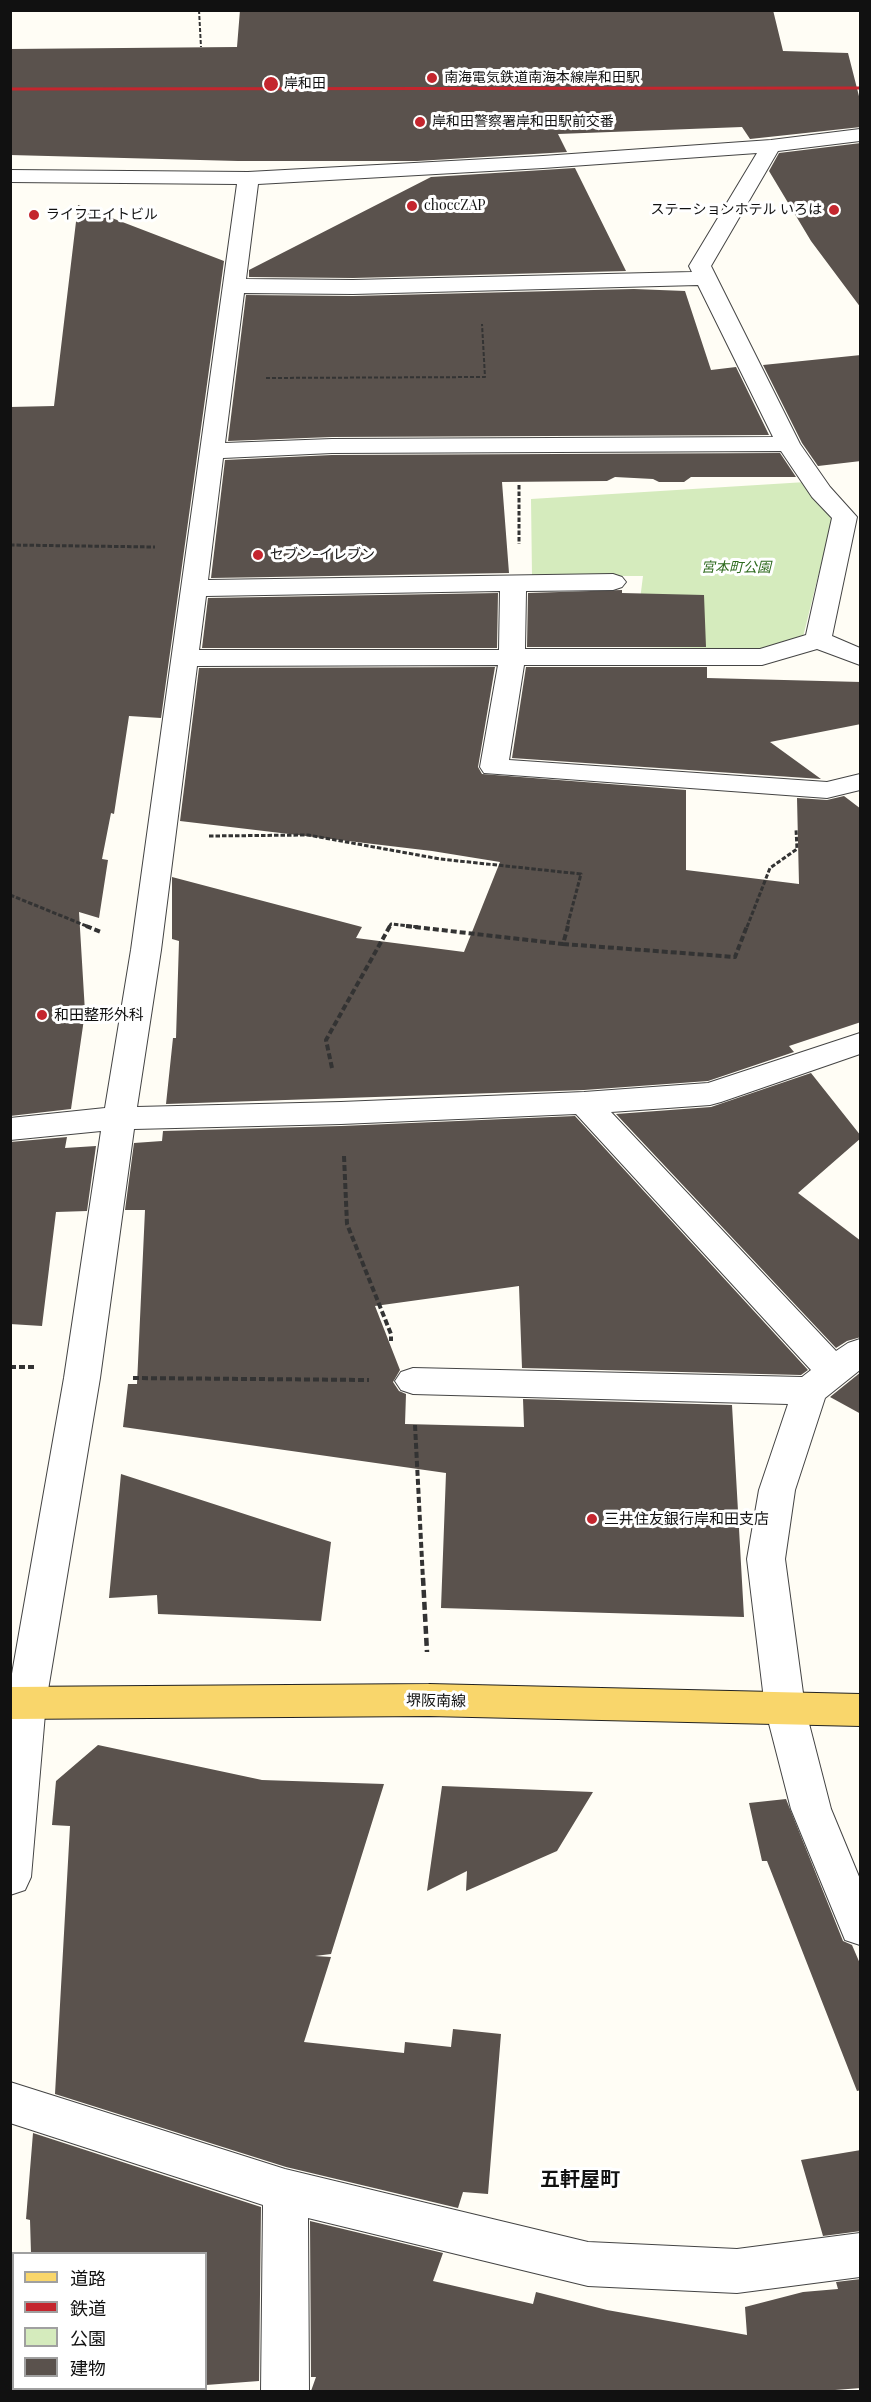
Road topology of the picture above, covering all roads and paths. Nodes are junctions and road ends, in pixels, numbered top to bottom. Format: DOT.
graph roads {
  1 [pos="199,10"];
  2 [pos="201,47"];
  3 [pos="861,135"];
  4 [pos="771,146"];
  5 [pos="10,176"];
  6 [pos="248,178"];
  7 [pos="706,278"];
  8 [pos="234,280"];
  9 [pos="480,284"];
  10 [pos="221,378"];
  11 [pos="788,444"];
  12 [pos="519,446"];
  13 [pos="211,451"];
  14 [pos="853,520"];
  15 [pos="10,545"];
  16 [pos="197,547"];
  17 [pos="613,582"];
  18 [pos="517,584"];
  19 [pos="193,588"];
  20 [pos="818,640"];
  21 [pos="861,657"];
  22 [pos="184,658"];
  23 [pos="512,659"];
  24 [pos="861,782"];
  25 [pos="796,788"];
  26 [pos="161,836"];
  27 [pos="10,895"];
  28 [pos="563,944"];
  29 [pos="146,950"];
  30 [pos="861,1043"];
  31 [pos="584,1102"];
  32 [pos="341,1113"];
  33 [pos="119,1118"];
  34 [pos="10,1129"];
  35 [pos="834,1371"];
  36 [pos="82,1378"];
  37 [pos="401,1381"];
  38 [pos="429,1700"];
  39 [pos="19,1703"];
  40 [pos="785,1708"];
  41 [pos="861,1710"];
  42 [pos="10,1877"];
  43 [pos="861,1927"];
  44 [pos="10,2102"];
  45 [pos="285,2191"];
  46 [pos="861,2255"];
  47 [pos="285,2391"];
  1 -- 2 [label="path"];
  3 -- 4 [label="street"];
  4 -- 6 [label="street"];
  4 -- 7 [label="street"];
  5 -- 6 [label="street"];
  6 -- 8 [label="street"];
  7 -- 9 [label="street"];
  7 -- 11 [label="street"];
  8 -- 9 [label="street"];
  8 -- 10 [label="street"];
  9 -- 10 [label="path"];
  10 -- 13 [label="street"];
  11 -- 12 [label="street"];
  11 -- 14 [label="street"];
  12 -- 13 [label="street"];
  12 -- 18 [label="path"];
  13 -- 16 [label="street"];
  14 -- 20 [label="street"];
  15 -- 16 [label="path"];
  16 -- 19 [label="street"];
  17 -- 18 [label="street"];
  18 -- 19 [label="street"];
  18 -- 23 [label="street"];
  19 -- 22 [label="street"];
  20 -- 21 [label="street"];
  20 -- 23 [label="street"];
  22 -- 23 [label="street"];
  22 -- 26 [label="street"];
  23 -- 25 [label="street"];
  24 -- 25 [label="street"];
  25 -- 28 [label="path"];
  26 -- 28 [label="path"];
  26 -- 29 [label="street"];
  27 -- 29 [label="path"];
  28 -- 32 [label="path"];
  29 -- 33 [label="street"];
  30 -- 31 [label="street"];
  31 -- 32 [label="street"];
  31 -- 35 [label="street"];
  32 -- 33 [label="street"];
  32 -- 37 [label="path"];
  33 -- 34 [label="street"];
  33 -- 36 [label="street"];
  35 -- 37 [label="street"];
  35 -- 40 [label="street"];
  36 -- 37 [label="path"];
  36 -- 39 [label="street"];
  37 -- 38 [label="path"];
  38 -- 39 [label="main road, 堺阪南線"];
  38 -- 40 [label="main road, 堺阪南線"];
  39 -- 42 [label="street"];
  40 -- 41 [label="main road, 堺阪南線"];
  40 -- 43 [label="street"];
  44 -- 45 [label="street"];
  45 -- 46 [label="street"];
  45 -- 47 [label="street"];
}
